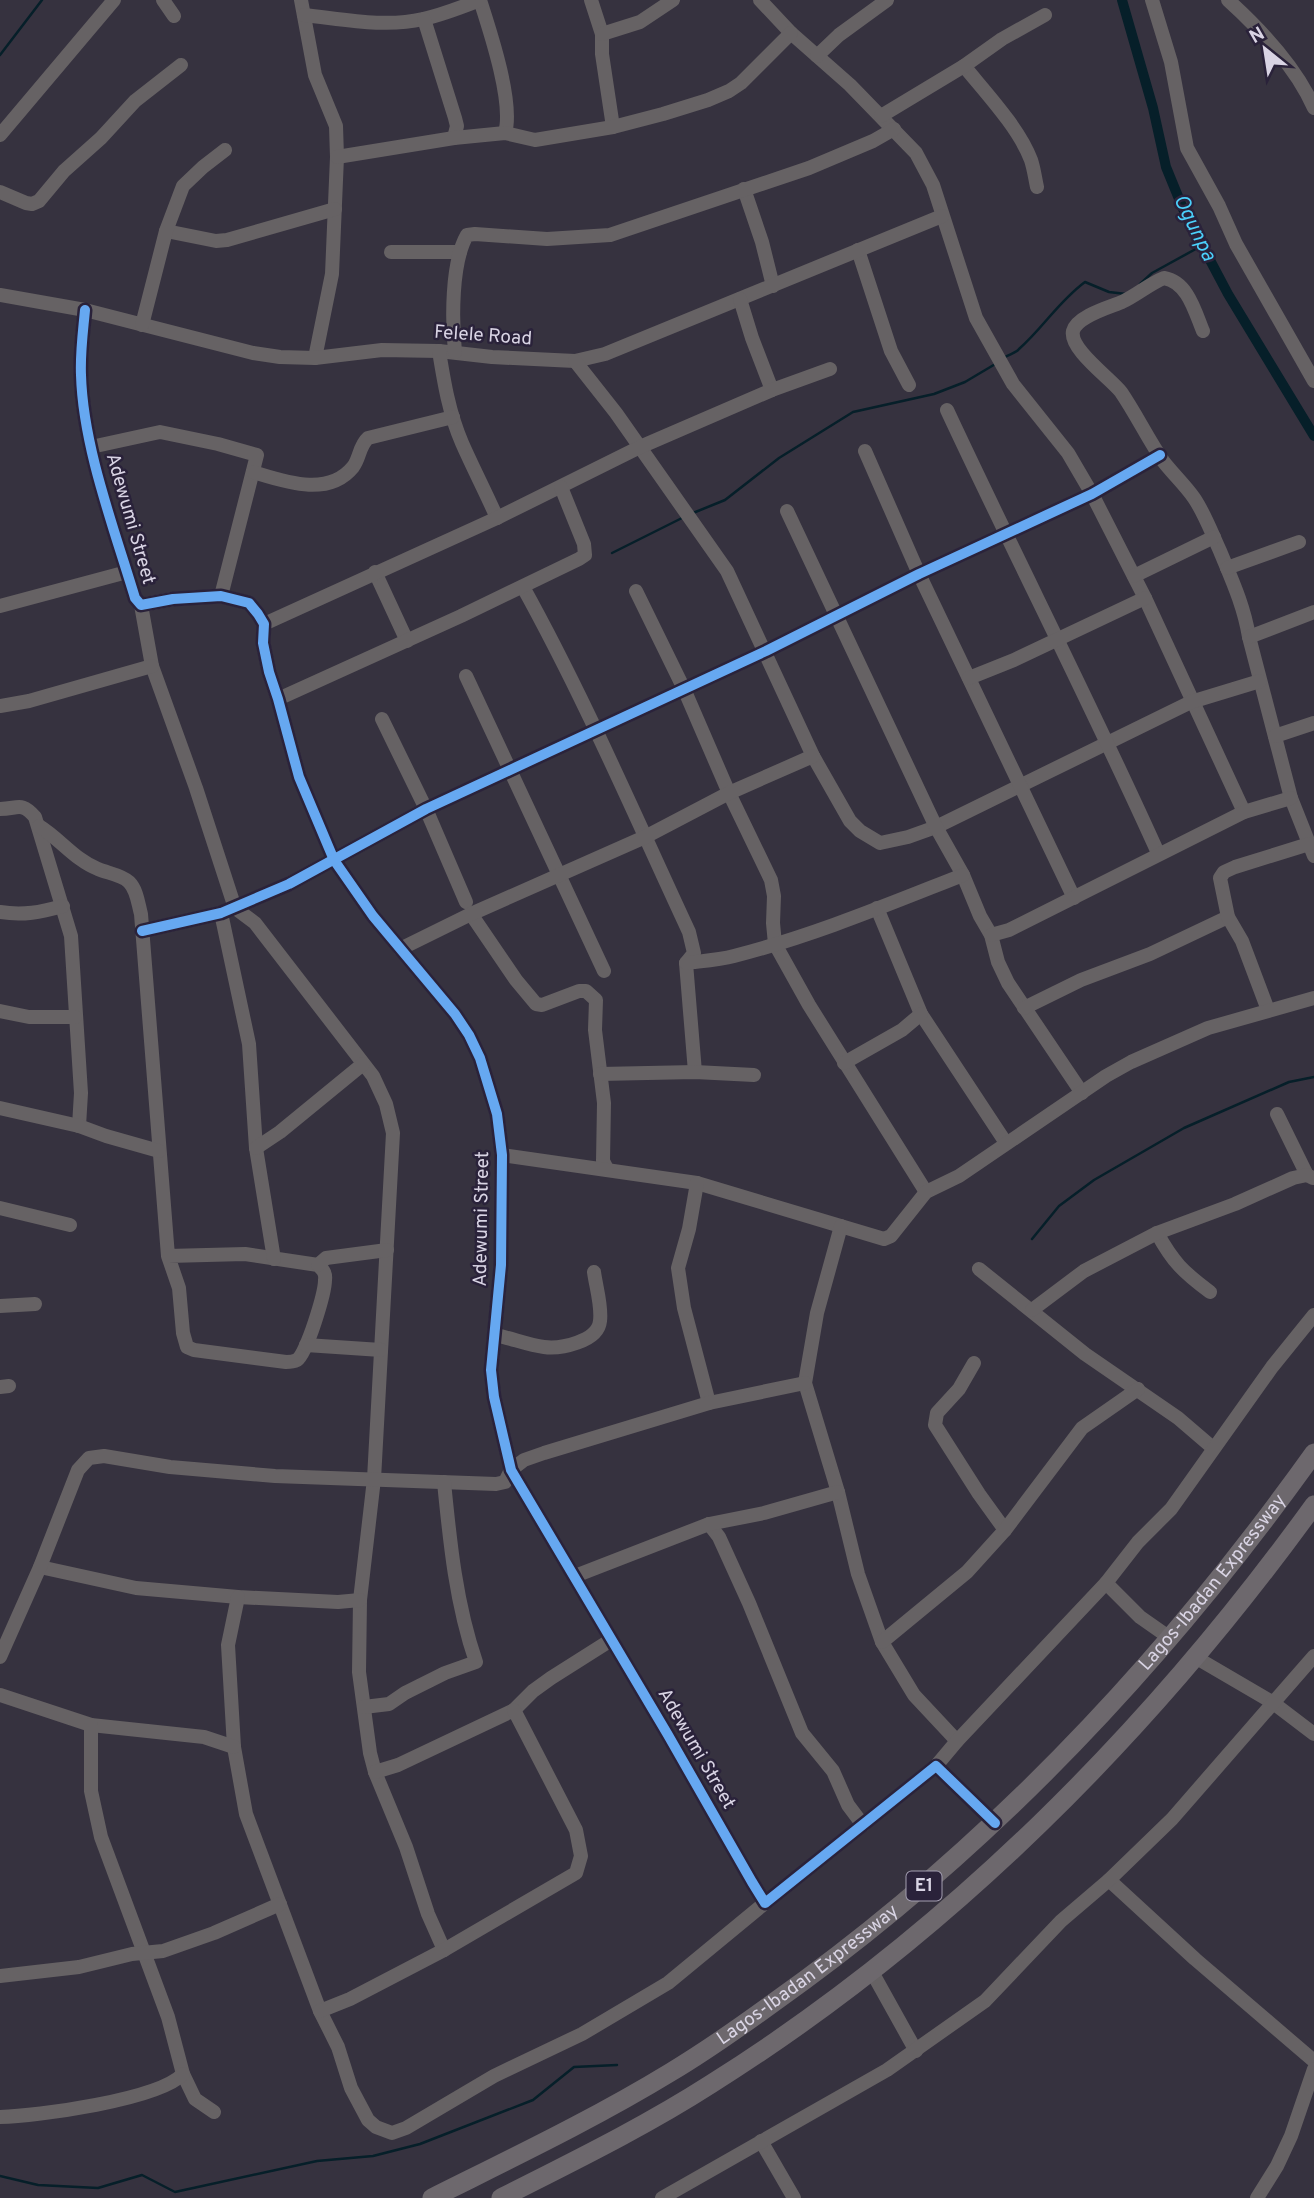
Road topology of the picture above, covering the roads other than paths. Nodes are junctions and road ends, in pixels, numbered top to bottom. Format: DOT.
graph roads {
  1 [pos="114,0"];
  2 [pos="163,0"];
  3 [pos="301,0"];
  4 [pos="480,0"];
  5 [pos="591,0"];
  6 [pos="673,0"];
  7 [pos="760,0"];
  8 [pos="887,0"];
  9 [pos="1153,0"];
  10 [pos="1228,0"];
  11 [pos="304,15"];
  12 [pos="1045,15"];
  13 [pos="174,16"];
  14 [pos="424,19"];
  15 [pos="791,33"];
  16 [pos="602,34"];
  17 [pos="817,56"];
  18 [pos="181,65"];
  19 [pos="964,66"];
  20 [pos="1314,108"];
  21 [pos="881,116"];
  22 [pos="613,127"];
  23 [pos="894,129"];
  24 [pos="505,134"];
  25 [pos="0,135"];
  26 [pos="454,138"];
  27 [pos="225,150"];
  28 [pos="337,157"];
  29 [pos="1037,187"];
  30 [pos="744,189"];
  31 [pos="0,192"];
  32 [pos="335,209"];
  33 [pos="942,216"];
  34 [pos="166,231"];
  35 [pos="858,250"];
  36 [pos="391,251"];
  37 [pos="460,252"];
  38 [pos="774,286"];
  39 [pos="0,295"];
  40 [pos="740,299"];
  41 [pos="85,310"];
  42 [pos="142,325"];
  43 [pos="1203,331"];
  44 [pos="439,351"];
  45 [pos="455,352"];
  46 [pos="315,358"];
  47 [pos="575,361"];
  48 [pos="830,369"];
  49 [pos="1314,381"];
  50 [pos="909,384"];
  51 [pos="772,390"];
  52 [pos="947,410"];
  53 [pos="453,417"];
  54 [pos="91,447"];
  55 [pos="640,447"];
  56 [pos="865,451"];
  57 [pos="1160,455"];
  58 [pos="253,472"];
  59 [pos="561,487"];
  60 [pos="1092,494"];
  61 [pos="787,511"];
  62 [pos="497,518"];
  63 [pos="1004,533"];
  64 [pos="1214,537"];
  65 [pos="1299,542"];
  66 [pos="1227,569"];
  67 [pos="127,572"];
  68 [pos="375,572"];
  69 [pos="919,574"];
  70 [pos="1134,576"];
  71 [pos="523,587"];
  72 [pos="636,592"];
  73 [pos="221,596"];
  74 [pos="1145,598"];
  75 [pos="141,605"];
  76 [pos="0,606"];
  77 [pos="1314,612"];
  78 [pos="836,616"];
  79 [pos="264,624"];
  80 [pos="1249,637"];
  81 [pos="1056,640"];
  82 [pos="407,641"];
  83 [pos="766,651"];
  84 [pos="152,666"];
  85 [pos="466,676"];
  86 [pos="969,678"];
  87 [pos="1260,681"];
  88 [pos="684,689"];
  89 [pos="278,699"];
  90 [pos="1191,702"];
  91 [pos="0,706"];
  92 [pos="382,719"];
  93 [pos="1314,723"];
  94 [pos="596,729"];
  95 [pos="1275,736"];
  96 [pos="1109,743"];
  97 [pos="813,756"];
  98 [pos="510,769"];
  99 [pos="1022,786"];
  100 [pos="729,793"];
  101 [pos="1291,798"];
  102 [pos="0,809"];
  103 [pos="426,809"];
  104 [pos="1244,812"];
  105 [pos="39,826"];
  106 [pos="936,827"];
  107 [pos="645,837"];
  108 [pos="1311,850"];
  109 [pos="1158,853"];
  110 [pos="334,860"];
  111 [pos="963,874"];
  112 [pos="561,876"];
  113 [pos="1074,898"];
  114 [pos="63,906"];
  115 [pos="469,908"];
  116 [pos="877,908"];
  117 [pos="228,910"];
  118 [pos="0,912"];
  119 [pos="1227,917"];
  120 [pos="142,931"];
  121 [pos="991,934"];
  122 [pos="775,943"];
  123 [pos="400,949"];
  124 [pos="686,963"];
  125 [pos="604,971"];
  126 [pos="1314,998"];
  127 [pos="1024,1008"];
  128 [pos="1268,1010"];
  129 [pos="0,1012"];
  130 [pos="921,1014"];
  131 [pos="75,1017"];
  132 [pos="844,1063"];
  133 [pos="363,1064"];
  134 [pos="695,1072"];
  135 [pos="600,1074"];
  136 [pos="754,1074"];
  137 [pos="1082,1093"];
  138 [pos="0,1108"];
  139 [pos="1277,1114"];
  140 [pos="79,1126"];
  141 [pos="1006,1143"];
  142 [pos="256,1148"];
  143 [pos="159,1151"];
  144 [pos="502,1155"];
  145 [pos="607,1169"];
  146 [pos="1310,1177"];
  147 [pos="696,1183"];
  148 [pos="926,1192"];
  149 [pos="0,1208"];
  150 [pos="70,1225"];
  151 [pos="841,1226"];
  152 [pos="1157,1233"];
  153 [pos="387,1250"];
  154 [pos="169,1256"];
  155 [pos="274,1259"];
  156 [pos="318,1265"];
  157 [pos="979,1269"];
  158 [pos="593,1272"];
  159 [pos="1210,1292"];
  160 [pos="35,1304"];
  161 [pos="0,1307"];
  162 [pos="1032,1310"];
  163 [pos="1314,1315"];
  164 [pos="495,1335"];
  165 [pos="306,1346"];
  166 [pos="381,1350"];
  167 [pos="974,1363"];
  168 [pos="805,1383"];
  169 [pos="1138,1389"];
  170 [pos="709,1404"];
  171 [pos="1213,1448"];
  172 [pos="1314,1453"];
  173 [pos="511,1470"];
  174 [pos="374,1479"];
  175 [pos="444,1482"];
  176 [pos="838,1492"];
  177 [pos="1314,1505"];
  178 [pos="709,1524"];
  179 [pos="1005,1530"];
  180 [pos="40,1567"];
  181 [pos="575,1576"];
  182 [pos="1106,1583"];
  183 [pos="237,1597"];
  184 [pos="360,1600"];
  185 [pos="4,1633"];
  186 [pos="1170,1638"];
  187 [pos="611,1640"];
  188 [pos="882,1642"];
  189 [pos="1314,1656"];
  190 [pos="0,1657"];
  191 [pos="1195,1657"];
  192 [pos="0,1695"];
  193 [pos="1272,1702"];
  194 [pos="363,1707"];
  195 [pos="514,1710"];
  196 [pos="91,1725"];
  197 [pos="1314,1734"];
  198 [pos="957,1741"];
  199 [pos="234,1747"];
  200 [pos="936,1766"];
  201 [pos="375,1772"];
  202 [pos="995,1823"];
  203 [pos="863,1825"];
  204 [pos="1109,1880"];
  205 [pos="765,1903"];
  206 [pos="280,1904"];
  207 [pos="444,1950"];
  208 [pos="143,1953"];
  209 [pos="872,1972"];
  210 [pos="0,1976"];
  211 [pos="320,2011"];
  212 [pos="916,2051"];
  213 [pos="1314,2061"];
  214 [pos="1314,2069"];
  215 [pos="183,2074"];
  216 [pos="214,2112"];
  217 [pos="0,2117"];
  218 [pos="761,2141"];
  219 [pos="432,2198"];
  220 [pos="501,2198"];
  221 [pos="662,2198"];
  222 [pos="794,2198"];
  223 [pos="1257,2198"];
  1 -- 25 [label="street"];
  2 -- 13 [label="street"];
  3 -- 11 [label="street"];
  4 -- 14 [label="street"];
  4 -- 24 [label="street"];
  5 -- 16 [label="street"];
  6 -- 16 [label="street"];
  7 -- 15 [label="street"];
  8 -- 17 [label="street"];
  9 -- 49 [label="street"];
  10 -- 20 [label="street"];
  11 -- 14 [label="street"];
  11 -- 28 [label="street"];
  12 -- 19 [label="street"];
  14 -- 26 [label="street"];
  15 -- 17 [label="street"];
  15 -- 22 [label="street"];
  16 -- 22 [label="street"];
  17 -- 21 [label="street"];
  18 -- 31 [label="street"];
  19 -- 21 [label="street"];
  19 -- 29 [label="street"];
  21 -- 23 [label="street"];
  22 -- 24 [label="street"];
  23 -- 30 [label="street"];
  23 -- 33 [label="street"];
  24 -- 26 [label="street"];
  26 -- 28 [label="street"];
  27 -- 34 [label="street"];
  28 -- 32 [label="street"];
  30 -- 37 [label="street"];
  30 -- 38 [label="street"];
  32 -- 34 [label="street"];
  32 -- 46 [label="street"];
  33 -- 35 [label="street, Felele Road"];
  33 -- 60 [label="street"];
  34 -- 42 [label="street"];
  35 -- 38 [label="street, Felele Road"];
  35 -- 50 [label="street"];
  36 -- 37 [label="street"];
  37 -- 45 [label="street"];
  38 -- 40 [label="street, Felele Road"];
  39 -- 41 [label="street, Felele Road"];
  40 -- 47 [label="street, Felele Road"];
  40 -- 51 [label="street"];
  41 -- 42 [label="street, Felele Road"];
  41 -- 54 [label="street, Adewumi Street"];
  42 -- 46 [label="street, Felele Road"];
  43 -- 57 [label="street"];
  44 -- 45 [label="street, Felele Road"];
  44 -- 46 [label="street, Felele Road"];
  44 -- 53 [label="street"];
  45 -- 47 [label="street, Felele Road"];
  47 -- 55 [label="street"];
  48 -- 51 [label="street"];
  51 -- 55 [label="street"];
  52 -- 63 [label="street"];
  53 -- 58 [label="street"];
  53 -- 62 [label="street"];
  54 -- 58 [label="street"];
  54 -- 67 [label="street, Adewumi Street"];
  55 -- 59 [label="street"];
  55 -- 83 [label="street"];
  56 -- 69 [label="street"];
  57 -- 60 [label="street"];
  57 -- 64 [label="street"];
  58 -- 73 [label="street"];
  59 -- 62 [label="street"];
  59 -- 71 [label="street"];
  60 -- 63 [label="street"];
  60 -- 70 [label="street"];
  61 -- 78 [label="street"];
  62 -- 68 [label="street"];
  63 -- 69 [label="street"];
  63 -- 81 [label="street"];
  64 -- 66 [label="street"];
  64 -- 70 [label="street"];
  65 -- 66 [label="street"];
  66 -- 80 [label="street"];
  67 -- 75 [label="street, Adewumi Street"];
  67 -- 76 [label="street"];
  68 -- 79 [label="street"];
  68 -- 82 [label="street"];
  69 -- 78 [label="street"];
  69 -- 86 [label="street"];
  70 -- 74 [label="street"];
  71 -- 82 [label="street"];
  71 -- 94 [label="street"];
  72 -- 88 [label="street"];
  73 -- 75 [label="street, Adewumi Street"];
  73 -- 79 [label="street, Adewumi Street"];
  74 -- 81 [label="street"];
  74 -- 90 [label="street"];
  75 -- 84 [label="street"];
  77 -- 80 [label="street"];
  78 -- 83 [label="street"];
  78 -- 106 [label="street"];
  79 -- 89 [label="street, Adewumi Street"];
  80 -- 87 [label="street"];
  81 -- 86 [label="street"];
  81 -- 96 [label="street"];
  82 -- 89 [label="street"];
  83 -- 88 [label="street"];
  83 -- 97 [label="street"];
  84 -- 91 [label="street"];
  84 -- 117 [label="street"];
  85 -- 98 [label="street"];
  86 -- 99 [label="street"];
  87 -- 90 [label="street"];
  87 -- 95 [label="street"];
  88 -- 94 [label="street"];
  88 -- 100 [label="street"];
  89 -- 110 [label="street, Adewumi Street"];
  90 -- 96 [label="street"];
  90 -- 104 [label="street"];
  92 -- 103 [label="street"];
  93 -- 95 [label="street"];
  94 -- 98 [label="street"];
  94 -- 107 [label="street"];
  95 -- 101 [label="street"];
  96 -- 99 [label="street"];
  96 -- 109 [label="street"];
  97 -- 100 [label="street"];
  97 -- 106 [label="street"];
  98 -- 103 [label="street"];
  98 -- 112 [label="street"];
  99 -- 106 [label="street"];
  99 -- 113 [label="street"];
  100 -- 107 [label="street"];
  100 -- 122 [label="street"];
  101 -- 104 [label="street"];
  101 -- 108 [label="street"];
  102 -- 105 [label="street"];
  103 -- 110 [label="street"];
  103 -- 115 [label="street"];
  104 -- 109 [label="street"];
  105 -- 114 [label="street"];
  105 -- 120 [label="street"];
  106 -- 111 [label="street"];
  107 -- 112 [label="street"];
  107 -- 124 [label="street"];
  108 -- 119 [label="street"];
  109 -- 113 [label="street"];
  110 -- 117 [label="street"];
  110 -- 123 [label="street, Adewumi Street"];
  111 -- 116 [label="street"];
  111 -- 121 [label="street"];
  112 -- 115 [label="street"];
  112 -- 125 [label="street"];
  113 -- 121 [label="street"];
  114 -- 118 [label="street"];
  114 -- 131 [label="street"];
  115 -- 123 [label="street"];
  115 -- 135 [label="street"];
  116 -- 122 [label="street"];
  116 -- 130 [label="street"];
  117 -- 120 [label="street"];
  117 -- 133 [label="street"];
  117 -- 142 [label="street"];
  119 -- 127 [label="street"];
  119 -- 128 [label="street"];
  120 -- 143 [label="street"];
  121 -- 127 [label="street"];
  122 -- 124 [label="street"];
  122 -- 132 [label="street"];
  123 -- 144 [label="street, Adewumi Street"];
  124 -- 134 [label="street"];
  126 -- 128 [label="street"];
  127 -- 137 [label="street"];
  128 -- 137 [label="street"];
  129 -- 131 [label="street"];
  130 -- 132 [label="street"];
  130 -- 141 [label="street"];
  131 -- 140 [label="street"];
  132 -- 148 [label="street"];
  133 -- 142 [label="street"];
  133 -- 153 [label="street"];
  134 -- 135 [label="street"];
  134 -- 136 [label="street"];
  135 -- 145 [label="street"];
  137 -- 141 [label="street"];
  138 -- 140 [label="street"];
  139 -- 146 [label="street"];
  140 -- 143 [label="street"];
  141 -- 148 [label="street"];
  142 -- 155 [label="street"];
  143 -- 154 [label="street"];
  144 -- 145 [label="street"];
  144 -- 164 [label="street, Adewumi Street"];
  145 -- 147 [label="street"];
  146 -- 152 [label="street"];
  147 -- 151 [label="street"];
  147 -- 170 [label="street"];
  148 -- 151 [label="street"];
  149 -- 150 [label="street"];
  151 -- 168 [label="street"];
  152 -- 159 [label="street"];
  152 -- 162 [label="street"];
  153 -- 156 [label="street"];
  153 -- 166 [label="street"];
  154 -- 155 [label="street"];
  154 -- 165 [label="street"];
  155 -- 156 [label="street"];
  156 -- 165 [label="street"];
  157 -- 162 [label="street"];
  158 -- 164 [label="street"];
  160 -- 161 [label="street"];
  162 -- 169 [label="street"];
  163 -- 171 [label="street"];
  164 -- 173 [label="street, Adewumi Street"];
  165 -- 166 [label="street"];
  166 -- 174 [label="street"];
  167 -- 179 [label="street"];
  168 -- 170 [label="street"];
  168 -- 176 [label="street"];
  169 -- 171 [label="street"];
  169 -- 179 [label="street"];
  170 -- 173 [label="street"];
  171 -- 182 [label="street"];
  172 -- 186 [label="highway, Lagos-Ibadan Expressway / E1"];
  173 -- 175 [label="street"];
  173 -- 181 [label="street, Adewumi Street"];
  174 -- 175 [label="street"];
  174 -- 180 [label="street"];
  174 -- 184 [label="street"];
  175 -- 194 [label="street"];
  176 -- 178 [label="street"];
  176 -- 188 [label="street"];
  177 -- 191 [label="highway, Lagos-Ibadan Expressway / E1"];
  178 -- 181 [label="street"];
  178 -- 203 [label="street"];
  179 -- 188 [label="street"];
  180 -- 183 [label="street"];
  180 -- 185 [label="street"];
  181 -- 187 [label="street, Adewumi Street"];
  182 -- 186 [label="street"];
  182 -- 198 [label="street"];
  183 -- 184 [label="street"];
  183 -- 199 [label="street"];
  184 -- 194 [label="street"];
  185 -- 190 [label="street"];
  186 -- 202 [label="highway, Lagos-Ibadan Expressway / E1"];
  187 -- 195 [label="street"];
  187 -- 205 [label="street, Adewumi Street"];
  188 -- 198 [label="street"];
  189 -- 193 [label="street"];
  191 -- 193 [label="street"];
  191 -- 209 [label="highway, Lagos-Ibadan Expressway / E1"];
  192 -- 196 [label="street"];
  193 -- 197 [label="street"];
  193 -- 204 [label="street"];
  194 -- 201 [label="street"];
  195 -- 201 [label="street"];
  195 -- 207 [label="street"];
  196 -- 199 [label="street"];
  196 -- 208 [label="street"];
  198 -- 200 [label="street"];
  199 -- 206 [label="street"];
  200 -- 202 [label="street"];
  200 -- 203 [label="street"];
  201 -- 207 [label="street"];
  202 -- 219 [label="highway, Lagos-Ibadan Expressway / E1"];
  203 -- 205 [label="street"];
  204 -- 212 [label="street"];
  204 -- 213 [label="street"];
  205 -- 211 [label="street"];
  206 -- 208 [label="street"];
  206 -- 211 [label="street"];
  207 -- 211 [label="street"];
  208 -- 210 [label="street"];
  208 -- 215 [label="street"];
  209 -- 212 [label="street"];
  209 -- 220 [label="highway, Lagos-Ibadan Expressway / E1"];
  212 -- 218 [label="street"];
  214 -- 223 [label="street"];
  215 -- 216 [label="street"];
  215 -- 217 [label="street"];
  218 -- 221 [label="street"];
  218 -- 222 [label="street"];
}
